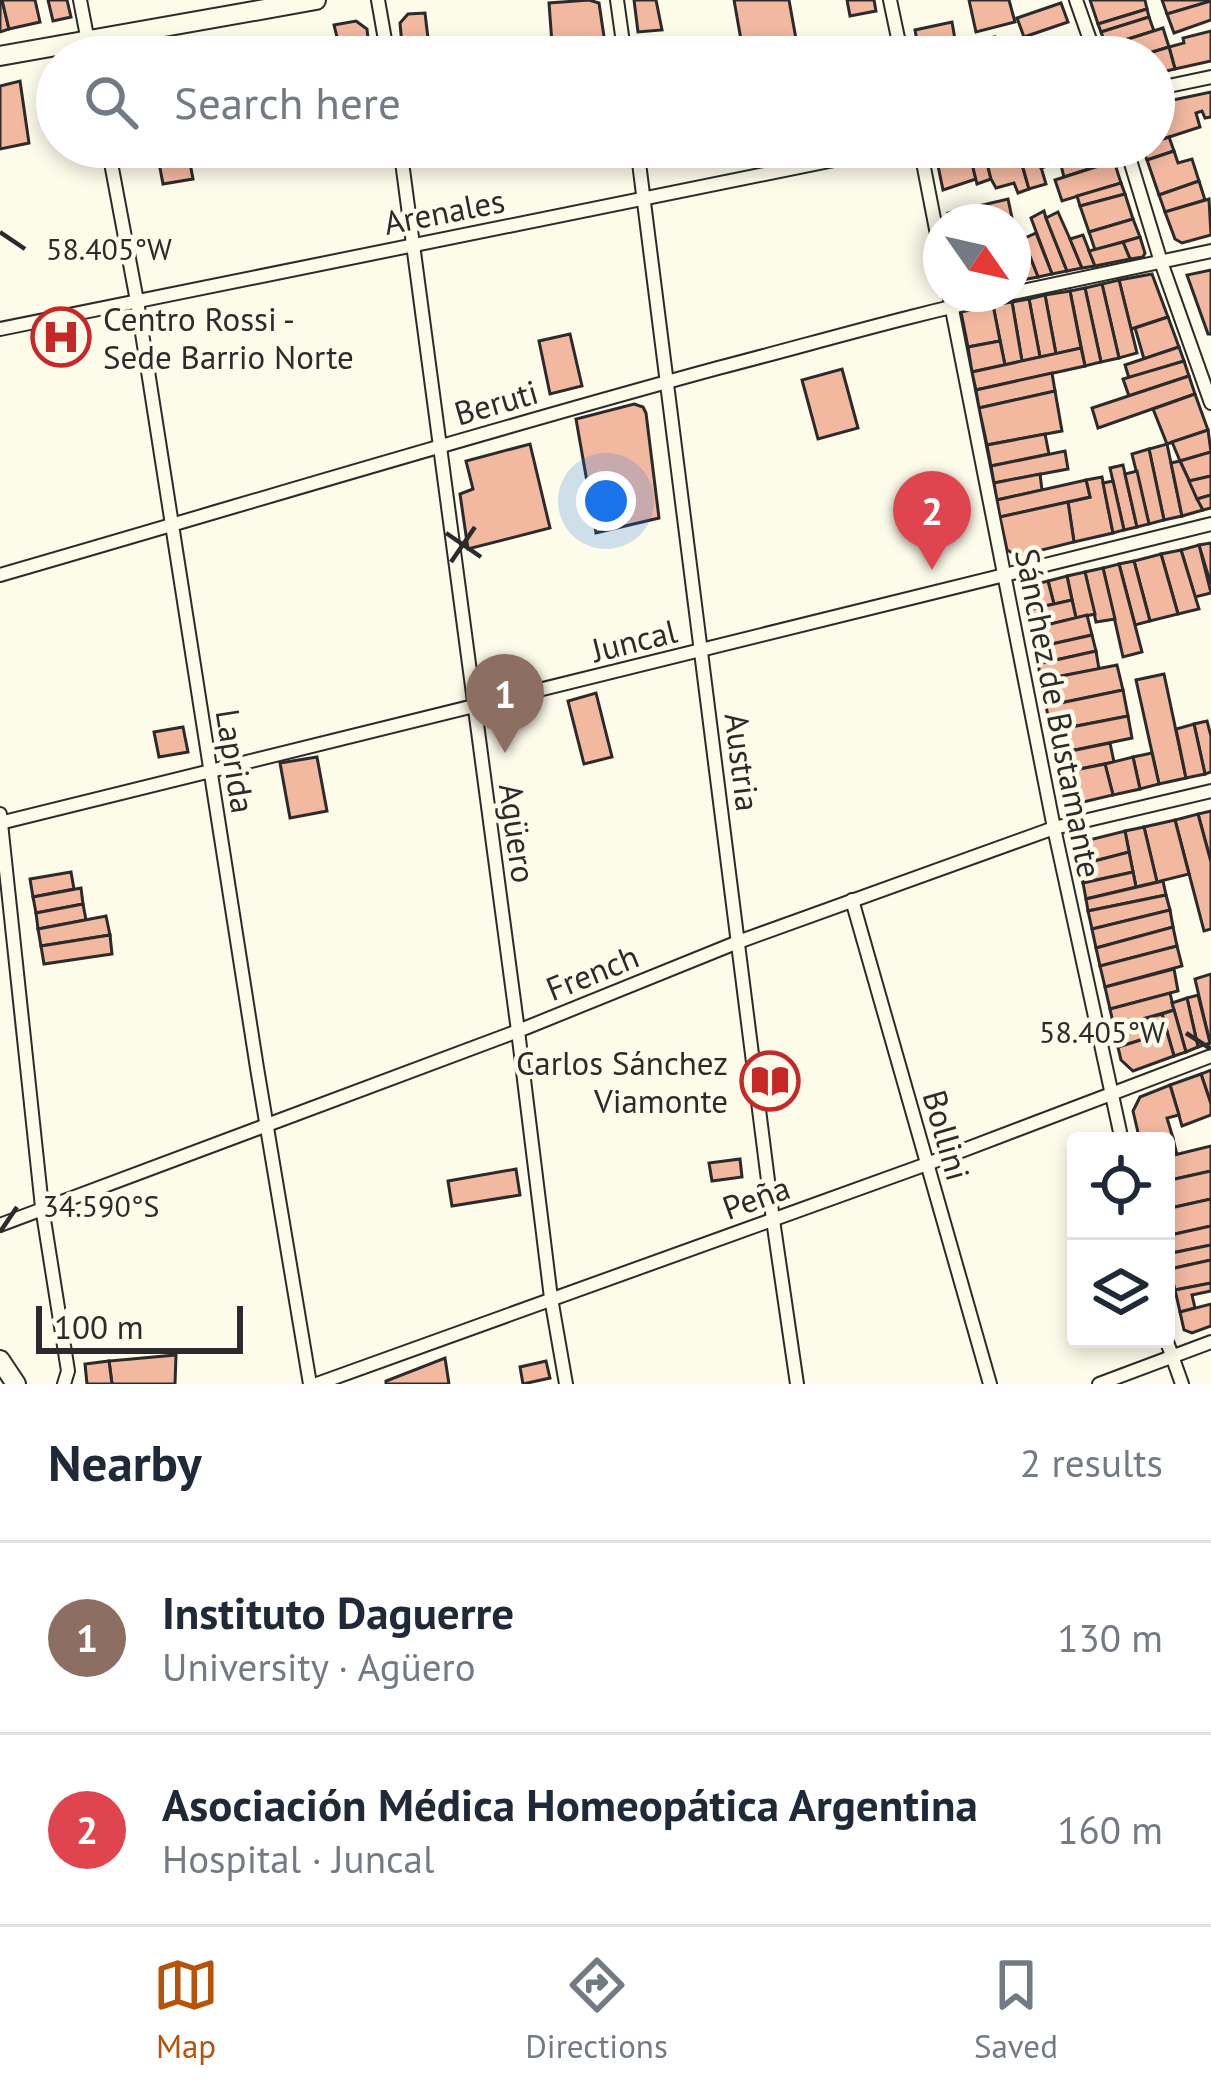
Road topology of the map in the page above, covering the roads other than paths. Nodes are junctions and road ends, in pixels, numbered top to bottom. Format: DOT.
graph roads {
  1 [pos="80,0"];
  2 [pos="316,0"];
  3 [pos="377,0"];
  4 [pos="617,0"];
  5 [pos="890,0"];
  6 [pos="1076,0"];
  7 [pos="88,36"];
  8 [pos="146,36"];
  9 [pos="384,36"];
  10 [pos="622,36"];
  11 [pos="898,36"];
  12 [pos="1089,36"];
  13 [pos="36,53"];
  14 [pos="0,56"];
  15 [pos="1211,77"];
  16 [pos="1175,85"];
  17 [pos="112,168"];
  18 [pos="403,168"];
  19 [pos="640,168"];
  20 [pos="797,168"];
  21 [pos="924,168"];
  22 [pos="1132,168"];
  23 [pos="644,200"];
  24 [pos="931,204"];
  25 [pos="412,244"];
  26 [pos="1211,251"];
  27 [pos="1161,262"];
  28 [pos="1031,290"];
  29 [pos="137,301"];
  30 [pos="923,308"];
  31 [pos="952,312"];
  32 [pos="0,328"];
  33 [pos="667,382"];
  34 [pos="1211,403"];
  35 [pos="440,445"];
  36 [pos="173,524"];
  37 [pos="1211,524"];
  38 [pos="0,574"];
  39 [pos="1003,574"];
  40 [pos="702,651"];
  41 [pos="474,707"];
  42 [pos="211,772"];
  43 [pos="1211,790"];
  44 [pos="1,819"];
  45 [pos="1054,828"];
  46 [pos="852,900"];
  47 [pos="738,942"];
  48 [pos="518,1031"];
  49 [pos="1211,1056"];
  50 [pos="1111,1093"];
  51 [pos="268,1126"];
  52 [pos="1120,1132"];
  53 [pos="927,1164"];
  54 [pos="42,1208"];
  55 [pos="773,1220"];
  56 [pos="0,1225"];
  57 [pos="551,1298"];
  58 [pos="1211,1342"];
  59 [pos="1168,1348"];
  60 [pos="1170,1357"];
  61 [pos="0,1360"];
  62 [pos="16,1384"];
  63 [pos="64,1384"];
  64 [pos="314,1384"];
  65 [pos="566,1384"];
  66 [pos="797,1384"];
  67 [pos="990,1384"];
  68 [pos="1100,1384"];
  69 [pos="1182,1384"];
  1 -- 7 [label="street"];
  2 -- 8 [label="main road"];
  3 -- 9 [label="street"];
  4 -- 10 [label="street"];
  5 -- 11 [label="street"];
  6 -- 12 [label="street"];
  13 -- 14 [label="main road"];
  15 -- 16 [label="street"];
  17 -- 29 [label="street, Laprida"];
  18 -- 25 [label="street, Agüero"];
  19 -- 23 [label="street, Austria"];
  20 -- 23 [label="street, Arenales"];
  21 -- 24 [label="street"];
  22 -- 27 [label="street"];
  23 -- 25 [label="street, Arenales"];
  23 -- 33 [label="street, Austria"];
  25 -- 29 [label="street, Arenales"];
  25 -- 35 [label="street, Agüero"];
  26 -- 27 [label="street, Beruti"];
  27 -- 28 [label="street, Beruti"];
  27 -- 34 [label="street"];
  29 -- 32 [label="street, Arenales"];
  29 -- 36 [label="street, Laprida"];
  30 -- 33 [label="street, Beruti"];
  31 -- 39 [label="street, Sánchez de Bustamante"];
  33 -- 35 [label="street, Beruti"];
  33 -- 40 [label="street, Austria"];
  35 -- 36 [label="street, Beruti"];
  35 -- 41 [label="street, Agüero"];
  36 -- 38 [label="street, Beruti"];
  36 -- 42 [label="street, Laprida"];
  37 -- 39 [label="street, Juncal"];
  39 -- 40 [label="street, Juncal"];
  39 -- 45 [label="street, Sánchez de Bustamante"];
  40 -- 41 [label="street, Juncal"];
  40 -- 47 [label="street, Austria"];
  41 -- 42 [label="street, Juncal"];
  41 -- 48 [label="street, Agüero"];
  42 -- 44 [label="street, Juncal"];
  42 -- 51 [label="street, Laprida"];
  43 -- 45 [label="street, French"];
  44 -- 54 [label="street"];
  45 -- 46 [label="street, French"];
  45 -- 50 [label="street, Sánchez de Bustamante"];
  46 -- 47 [label="street, French"];
  46 -- 53 [label="street, Bollini"];
  47 -- 48 [label="street, French"];
  47 -- 55 [label="street, Austria"];
  48 -- 51 [label="street, French"];
  48 -- 57 [label="street, Agüero"];
  49 -- 50 [label="street, Peña"];
  50 -- 52 [label="street, Sánchez de Bustamante"];
  50 -- 53 [label="street, Peña"];
  51 -- 54 [label="street, French"];
  51 -- 64 [label="street, Laprida"];
  53 -- 55 [label="street, Peña"];
  53 -- 67 [label="street, Bollini"];
  54 -- 56 [label="street, French"];
  54 -- 63 [label="street"];
  55 -- 57 [label="street, Peña"];
  55 -- 66 [label="street, Austria"];
  57 -- 64 [label="street, Peña"];
  57 -- 65 [label="street, Agüero"];
  58 -- 60 [label="street"];
  59 -- 60 [label="street"];
  60 -- 68 [label="street"];
  60 -- 69 [label="street"];
  61 -- 62 [label="main road"];
}
